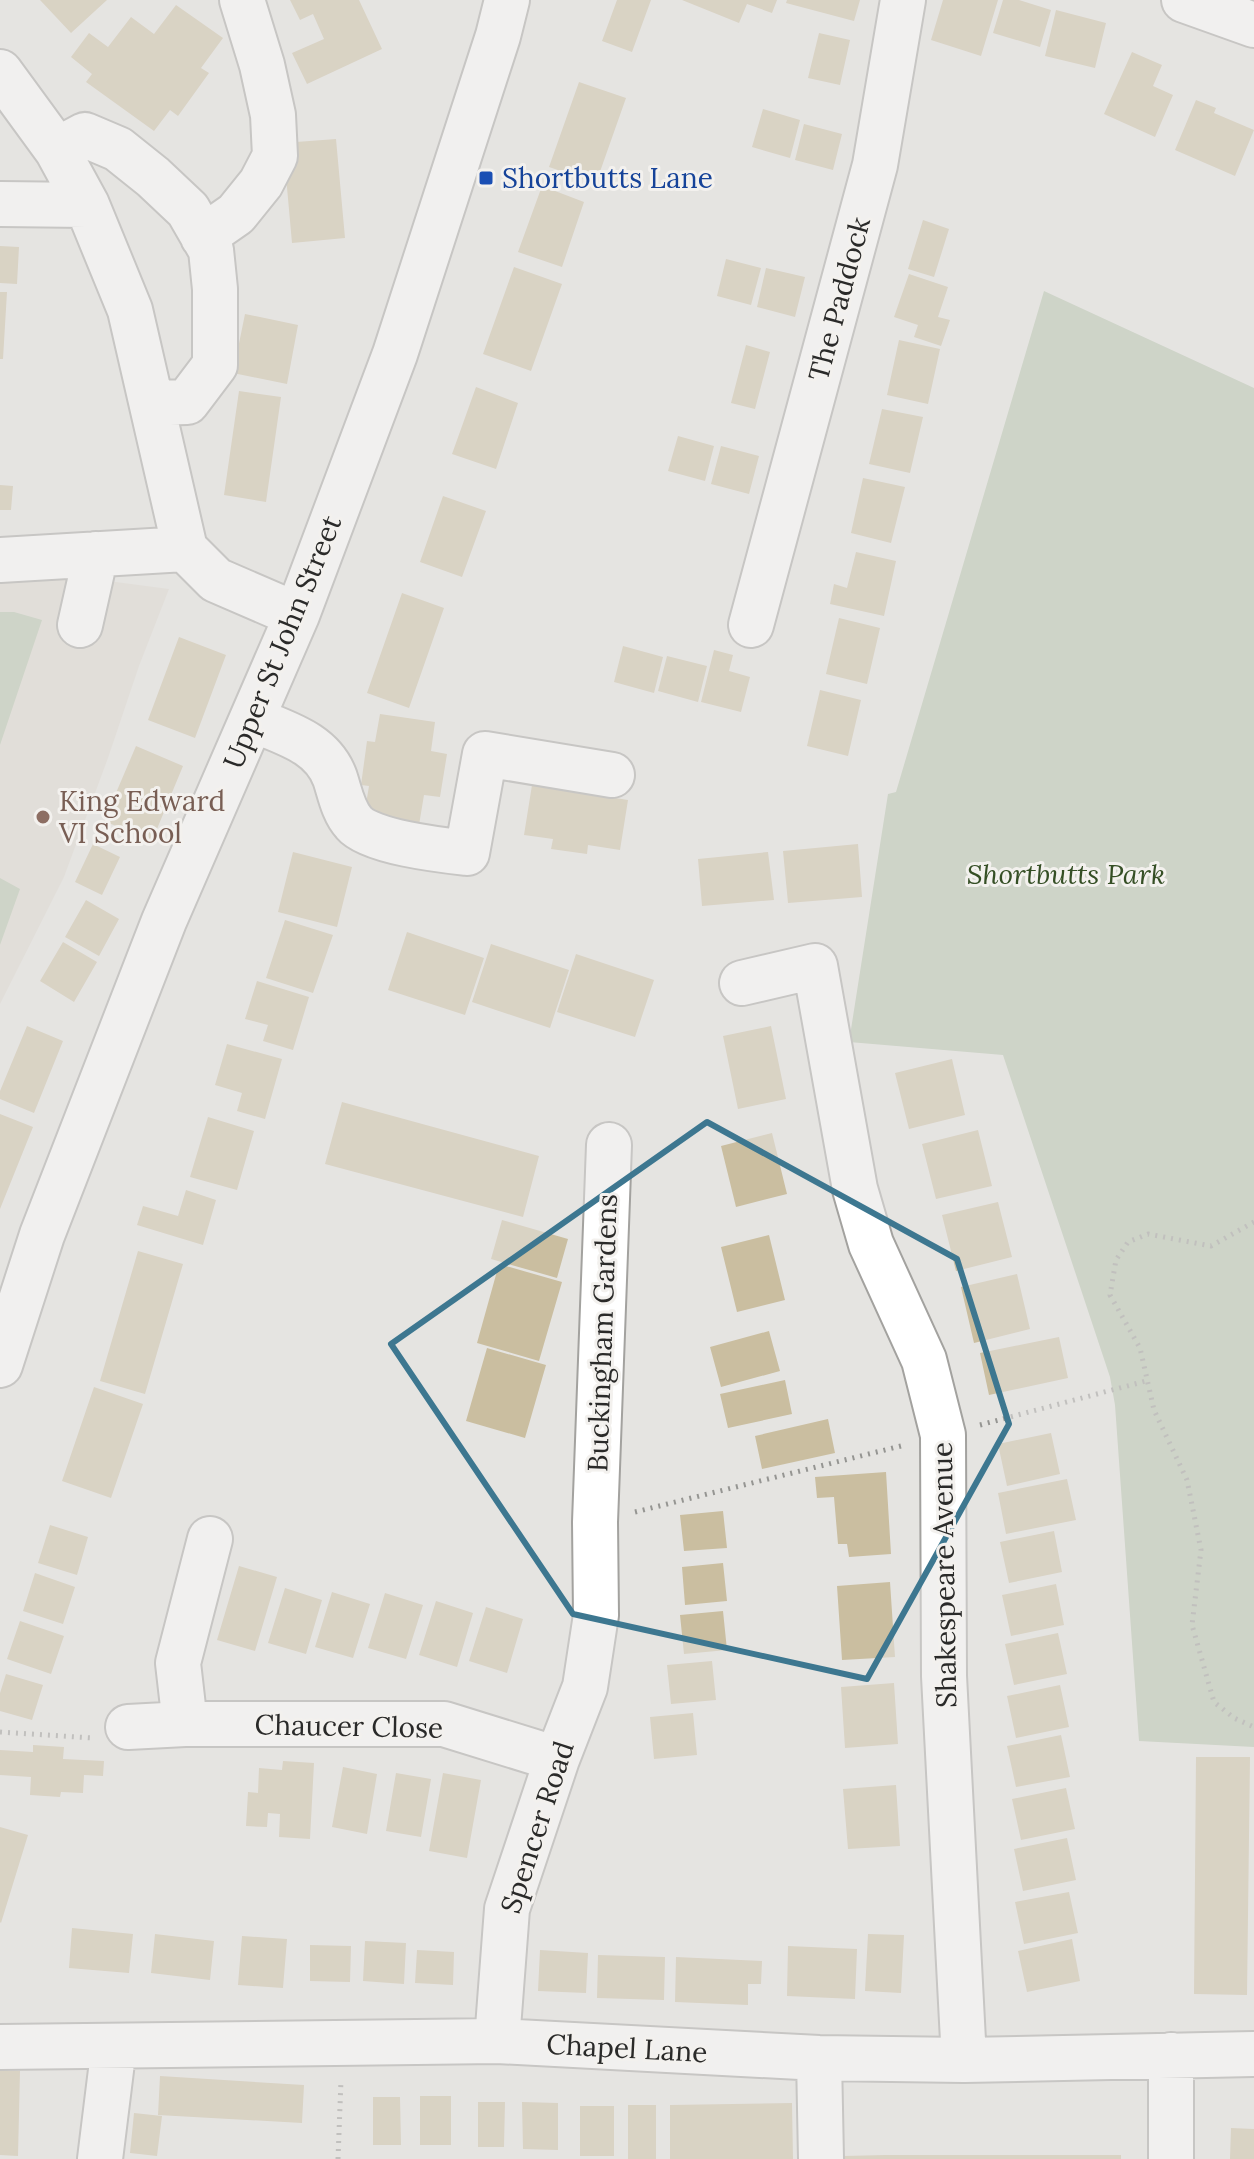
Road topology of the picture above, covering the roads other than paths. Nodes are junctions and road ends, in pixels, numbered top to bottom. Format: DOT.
graph roads {
  1 [pos="242,0"];
  2 [pos="507,0"];
  3 [pos="903,0"];
  4 [pos="1184,0"];
  5 [pos="1254,25"];
  6 [pos="0,72"];
  7 [pos="57,150"];
  8 [pos="0,204"];
  9 [pos="87,205"];
  10 [pos="203,237"];
  11 [pos="152,403"];
  12 [pos="185,549"];
  13 [pos="96,554"];
  14 [pos="0,560"];
  15 [pos="747,603"];
  16 [pos="297,615"];
  17 [pos="80,625"];
  18 [pos="252,719"];
  19 [pos="612,775"];
  20 [pos="742,983"];
  21 [pos="609,1145"];
  22 [pos="0,1365"];
  23 [pos="595,1522"];
  24 [pos="210,1539"];
  25 [pos="185,1724"];
  26 [pos="128,1727"];
  27 [pos="557,1759"];
  28 [pos="497,2041"];
  29 [pos="114,2046"];
  30 [pos="0,2047"];
  31 [pos="1254,2054"];
  32 [pos="1171,2055"];
  33 [pos="819,2058"];
  34 [pos="964,2060"];
  35 [pos="100,2159"];
  36 [pos="821,2159"];
  37 [pos="1171,2159"];
  1 -- 10 [label="street"];
  2 -- 16 [label="street, Upper St John Street"];
  3 -- 15 [label="street, The Paddock"];
  4 -- 5 [label="street"];
  6 -- 7 [label="street"];
  7 -- 9 [label="street"];
  7 -- 10 [label="street"];
  8 -- 9 [label="street"];
  9 -- 11 [label="street"];
  10 -- 11 [label="street"];
  11 -- 12 [label="street"];
  12 -- 13 [label="street"];
  12 -- 16 [label="street"];
  13 -- 14 [label="street"];
  13 -- 17 [label="street"];
  16 -- 18 [label="street, Upper St John Street"];
  18 -- 19 [label="street"];
  18 -- 22 [label="street, Upper St John Street"];
  20 -- 34 [label="street, Shakespeare Avenue"];
  21 -- 23 [label="street, Buckingham Gardens"];
  23 -- 27 [label="street, Spencer Road"];
  24 -- 25 [label="street"];
  25 -- 26 [label="street, Chaucer Close"];
  25 -- 27 [label="street, Chaucer Close"];
  27 -- 28 [label="street, Spencer Road"];
  28 -- 29 [label="street, Chapel Lane"];
  28 -- 33 [label="street, Chapel Lane"];
  29 -- 30 [label="street, Chapel Lane"];
  29 -- 35 [label="street"];
  31 -- 32 [label="street, Chapel Lane"];
  32 -- 34 [label="street, Chapel Lane"];
  32 -- 37 [label="street"];
  33 -- 34 [label="street, Chapel Lane"];
  33 -- 36 [label="street"];
}
